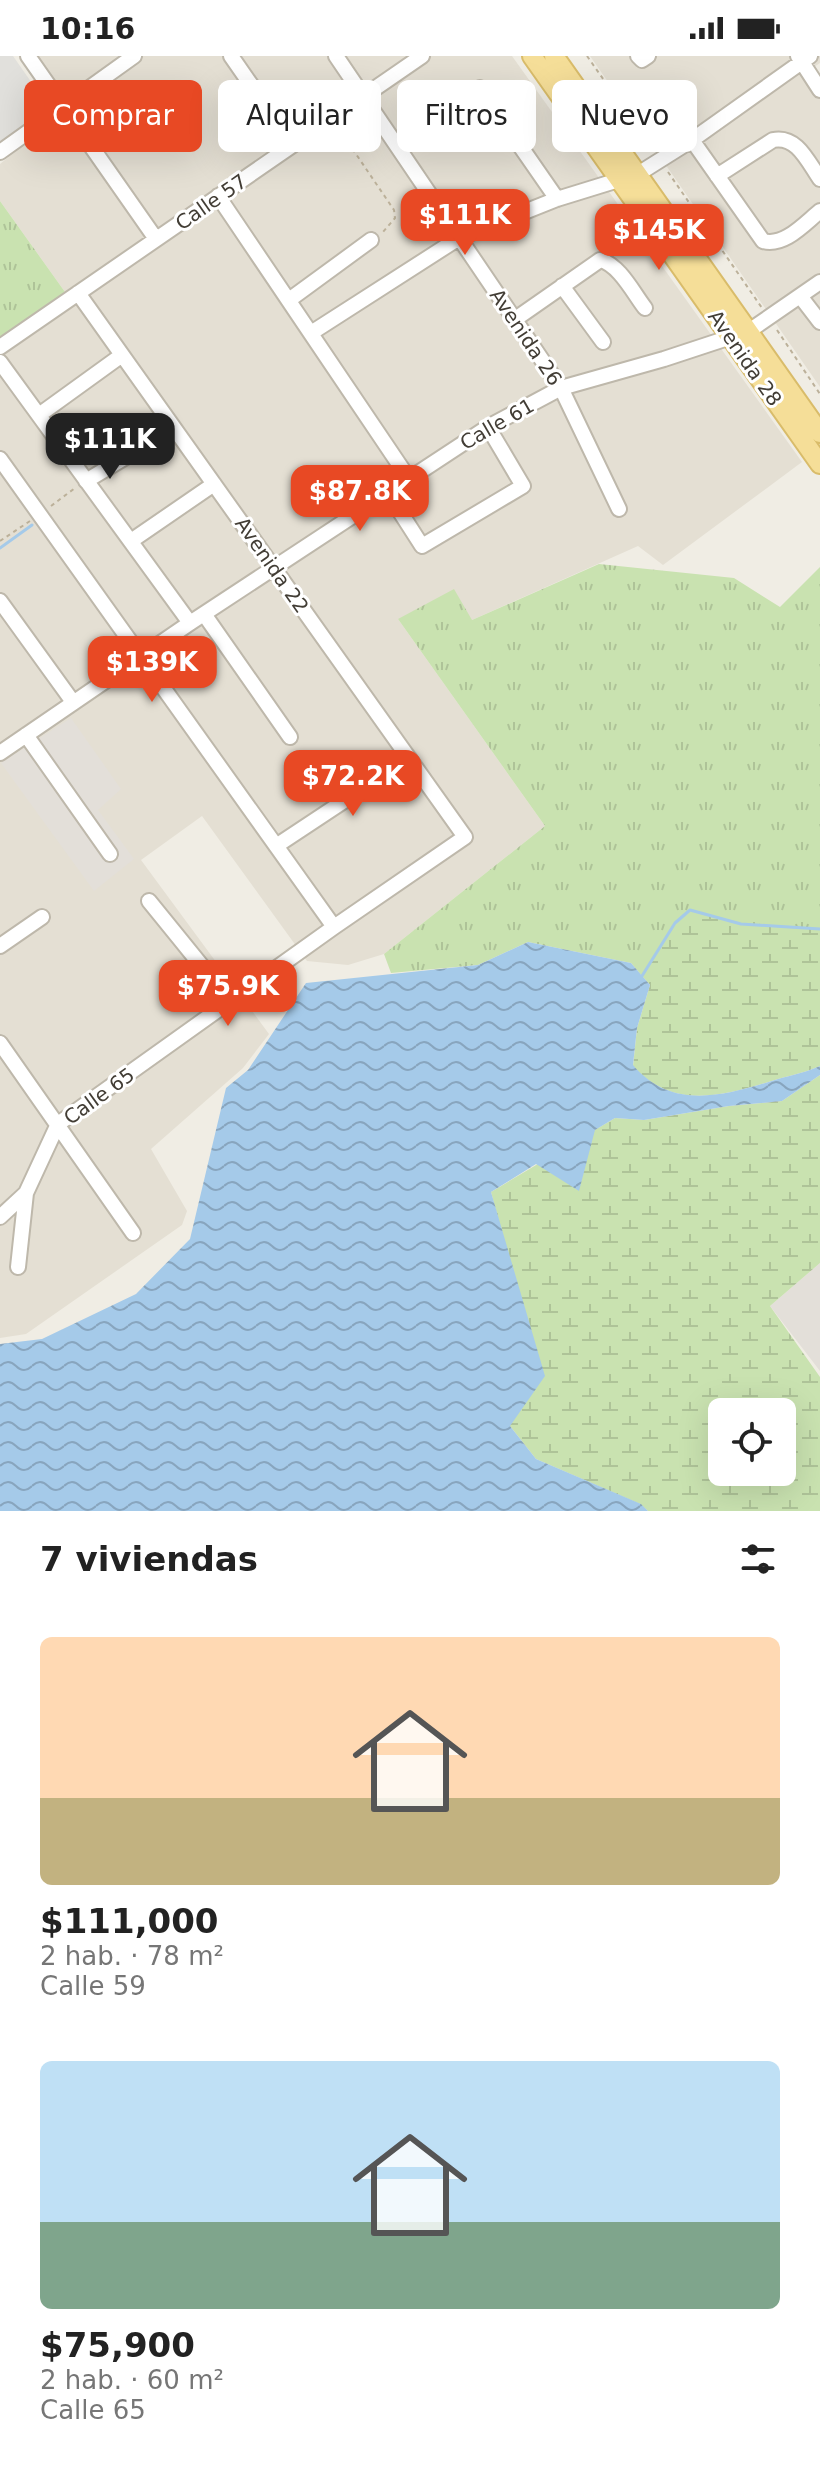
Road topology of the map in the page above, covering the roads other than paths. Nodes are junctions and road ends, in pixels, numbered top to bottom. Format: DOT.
graph roads {
  1 [pos="28,56"];
  2 [pos="134,56"];
  3 [pos="231,56"];
  4 [pos="336,56"];
  5 [pos="422,56"];
  6 [pos="532,56"];
  7 [pos="554,56"];
  8 [pos="638,56"];
  9 [pos="648,56"];
  10 [pos="803,58"];
  11 [pos="45,80"];
  12 [pos="99,80"];
  13 [pos="248,80"];
  14 [pos="353,80"];
  15 [pos="381,84"];
  16 [pos="820,90"];
  17 [pos="381,121"];
  18 [pos="24,134"];
  19 [pos="697,136"];
  20 [pos="697,147"];
  21 [pos="0,152"];
  22 [pos="95,152"];
  23 [pos="283,152"];
  24 [pos="524,152"];
  25 [pos="673,152"];
  26 [pos="717,176"];
  27 [pos="629,177"];
  28 [pos="820,179"];
  29 [pos="218,196"];
  30 [pos="557,199"];
  31 [pos="820,211"];
  32 [pos="459,238"];
  33 [pos="156,239"];
  34 [pos="371,240"];
  35 [pos="820,282"];
  36 [pos="562,286"];
  37 [pos="78,293"];
  38 [pos="800,296"];
  39 [pos="289,300"];
  40 [pos="645,308"];
  41 [pos="514,320"];
  42 [pos="820,322"];
  43 [pos="311,333"];
  44 [pos="740,334"];
  45 [pos="603,342"];
  46 [pos="0,347"];
  47 [pos="122,355"];
  48 [pos="0,362"];
  49 [pos="561,388"];
  50 [pos="39,415"];
  51 [pos="488,427"];
  52 [pos="174,428"];
  53 [pos="820,433"];
  54 [pos="0,459"];
  55 [pos="820,464"];
  56 [pos="409,479"];
  57 [pos="86,481"];
  58 [pos="214,484"];
  59 [pos="388,493"];
  60 [pos="619,509"];
  61 [pos="131,541"];
  62 [pos="273,567"];
  63 [pos="0,601"];
  64 [pos="204,614"];
  65 [pos="190,623"];
  66 [pos="141,656"];
  67 [pos="73,702"];
  68 [pos="26,735"];
  69 [pos="290,737"];
  70 [pos="1,750"];
  71 [pos="409,758"];
  72 [pos="465,837"];
  73 [pos="276,846"];
  74 [pos="110,854"];
  75 [pos="149,901"];
  76 [pos="42,917"];
  77 [pos="334,927"];
  78 [pos="0,946"];
  79 [pos="231,1002"];
  80 [pos="0,1043"];
  81 [pos="58,1124"];
  82 [pos="26,1193"];
  83 [pos="0,1217"];
  84 [pos="133,1233"];
  85 [pos="18,1267"];
  1 -- 11 [label="street"];
  2 -- 12 [label="street"];
  3 -- 13 [label="street"];
  4 -- 14 [label="street, Avenida 26"];
  5 -- 15 [label="street, Calle 57"];
  6 -- 27 [label="main road, Avenida 28"];
  7 -- 27 [label="main road, Avenida 28"];
  8 -- 9 [label="street"];
  10 -- 16 [label="street"];
  10 -- 19 [label="street"];
  17 -- 32 [label="street, Avenida 26"];
  18 -- 21 [label="street"];
  20 -- 26 [label="street"];
  22 -- 33 [label="street"];
  23 -- 29 [label="street, Calle 57"];
  24 -- 30 [label="street"];
  25 -- 27 [label="street"];
  26 -- 28 [label="street"];
  26 -- 31 [label="street"];
  27 -- 30 [label="street"];
  27 -- 44 [label="main road, Avenida 28"];
  29 -- 33 [label="street, Calle 57"];
  29 -- 39 [label="street"];
  30 -- 32 [label="street"];
  32 -- 41 [label="street, Avenida 26"];
  32 -- 43 [label="street"];
  33 -- 37 [label="street, Calle 57"];
  34 -- 39 [label="street"];
  35 -- 38 [label="street, Calle 61"];
  36 -- 40 [label="street"];
  36 -- 41 [label="street"];
  36 -- 45 [label="street"];
  37 -- 46 [label="street, Calle 57"];
  37 -- 47 [label="street, Avenida 22"];
  38 -- 42 [label="street"];
  38 -- 44 [label="street, Calle 61"];
  39 -- 43 [label="street"];
  41 -- 49 [label="street, Avenida 26"];
  43 -- 56 [label="street"];
  44 -- 49 [label="street, Calle 61"];
  44 -- 53 [label="main road, Avenida 28"];
  44 -- 55 [label="main road, Avenida 28"];
  47 -- 50 [label="street"];
  47 -- 52 [label="street, Avenida 22"];
  48 -- 50 [label="street"];
  49 -- 51 [label="street, Calle 61"];
  49 -- 60 [label="street, Avenida 26"];
  50 -- 57 [label="street"];
  51 -- 56 [label="street, Calle 61"];
  51 -- 59 [label="street"];
  52 -- 57 [label="street"];
  52 -- 58 [label="street, Avenida 22"];
  54 -- 66 [label="street"];
  56 -- 59 [label="street, Calle 61"];
  57 -- 61 [label="street"];
  58 -- 61 [label="street"];
  58 -- 62 [label="street, Avenida 22"];
  59 -- 62 [label="street, Calle 61"];
  61 -- 65 [label="street"];
  62 -- 64 [label="street, Calle 61"];
  62 -- 71 [label="street, Avenida 22"];
  63 -- 67 [label="street"];
  64 -- 65 [label="street, Calle 61"];
  64 -- 69 [label="street"];
  65 -- 66 [label="street, Calle 61"];
  66 -- 67 [label="street, Calle 61"];
  66 -- 73 [label="street"];
  67 -- 68 [label="street, Calle 61"];
  68 -- 70 [label="street, Calle 61"];
  68 -- 74 [label="street"];
  71 -- 72 [label="street, Avenida 22"];
  71 -- 73 [label="street"];
  72 -- 77 [label="street, Calle 65"];
  73 -- 77 [label="street"];
  75 -- 79 [label="street"];
  76 -- 78 [label="street"];
  77 -- 79 [label="street, Calle 65"];
  79 -- 81 [label="street, Calle 65"];
  80 -- 81 [label="street"];
  81 -- 82 [label="street, Calle 65"];
  81 -- 84 [label="street"];
  82 -- 83 [label="street, Calle 65"];
  82 -- 85 [label="street"];
}
